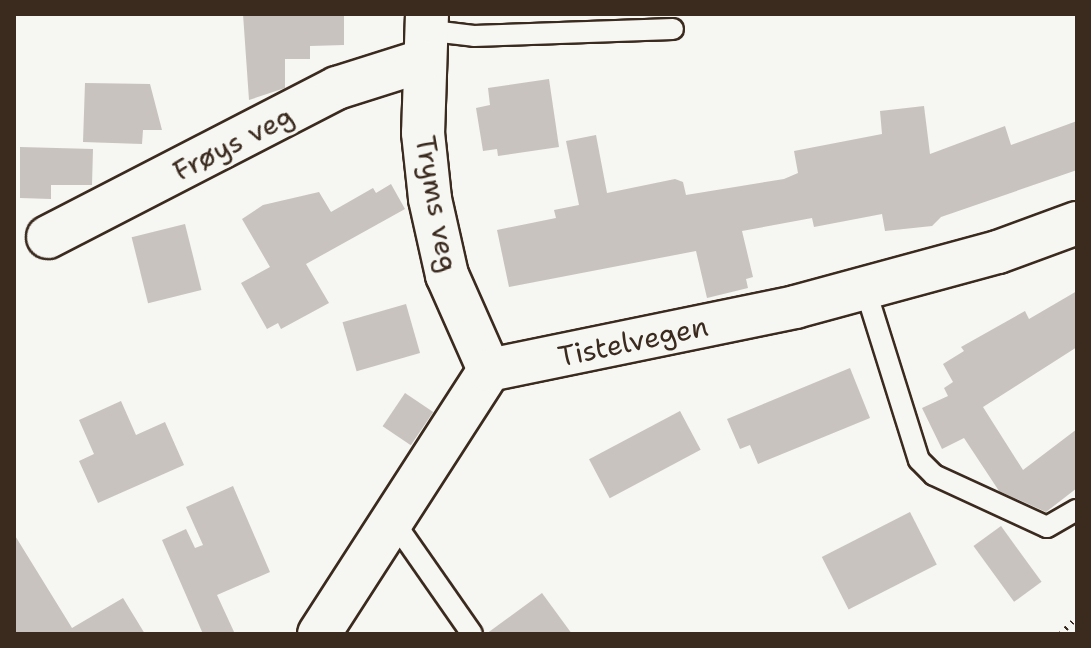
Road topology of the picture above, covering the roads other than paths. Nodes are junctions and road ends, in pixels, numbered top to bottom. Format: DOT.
graph roads {
  1 [pos="673,29"];
  2 [pos="425,35"];
  3 [pos="1077,223"];
  4 [pos="48,237"];
  5 [pos="865,288"];
  6 [pos="489,370"];
  7 [pos="1077,510"];
  8 [pos="394,522"];
  9 [pos="319,634"];
  10 [pos="472,634"];
  1 -- 2 [label="lane"];
  2 -- 4 [label="street, Frøys veg"];
  2 -- 6 [label="street, Tryms veg"];
  3 -- 5 [label="street, Tistelvegen"];
  5 -- 6 [label="street, Tistelvegen"];
  5 -- 7 [label="lane"];
  6 -- 8 [label="street"];
  8 -- 9 [label="street"];
  8 -- 10 [label="lane"];
}
